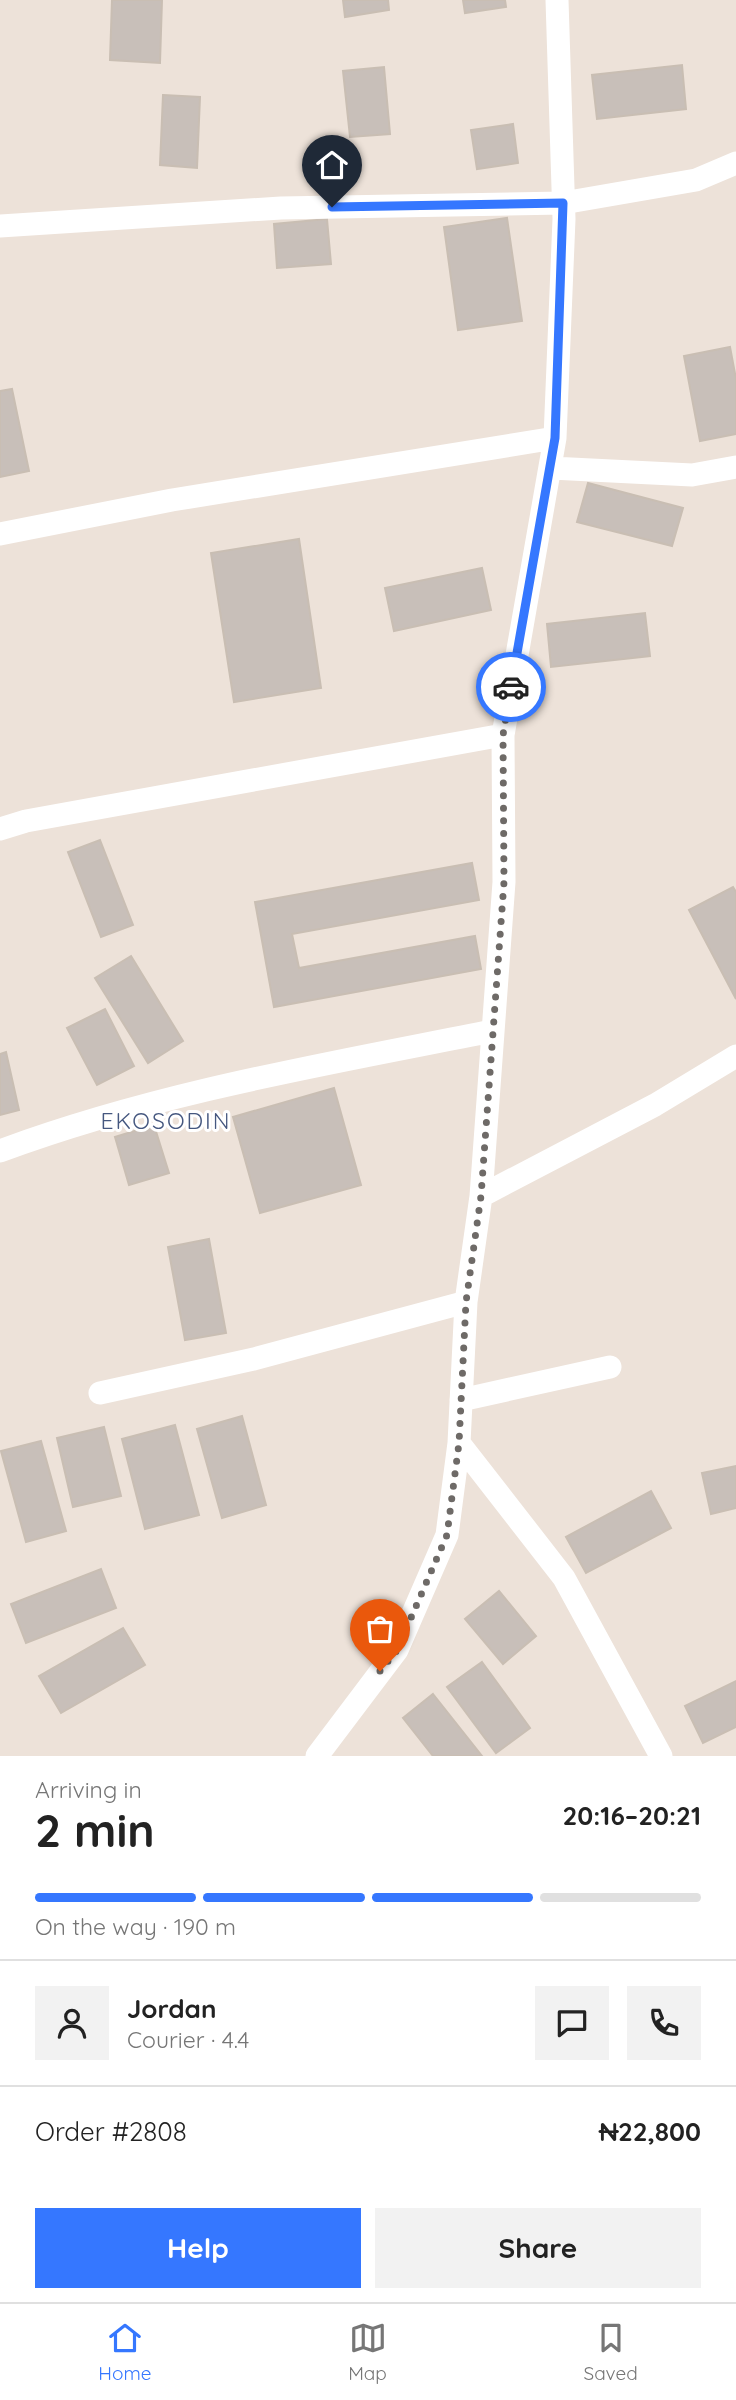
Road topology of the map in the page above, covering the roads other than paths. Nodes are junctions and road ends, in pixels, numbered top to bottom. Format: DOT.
graph roads {
  1 [pos="556,0"];
  2 [pos="736,163"];
  3 [pos="563,203"];
  4 [pos="0,226"];
  5 [pos="555,438"];
  6 [pos="736,467"];
  7 [pos="551,468"];
  8 [pos="0,534"];
  9 [pos="503,735"];
  10 [pos="0,829"];
  11 [pos="492,1031"];
  12 [pos="736,1056"];
  13 [pos="0,1151"];
  14 [pos="481,1196"];
  15 [pos="466,1302"];
  16 [pos="610,1367"];
  17 [pos="100,1393"];
  18 [pos="461,1400"];
  19 [pos="459,1443"];
  20 [pos="317,1756"];
  21 [pos="661,1756"];
  1 -- 3 [label="street"];
  2 -- 3 [label="street"];
  3 -- 4 [label="street"];
  3 -- 5 [label="street"];
  5 -- 7 [label="street"];
  5 -- 8 [label="street"];
  6 -- 7 [label="street"];
  7 -- 9 [label="street"];
  9 -- 10 [label="street"];
  9 -- 11 [label="street"];
  11 -- 13 [label="street"];
  11 -- 14 [label="street"];
  12 -- 14 [label="street"];
  14 -- 15 [label="street"];
  15 -- 17 [label="street"];
  15 -- 18 [label="street"];
  16 -- 18 [label="street"];
  18 -- 19 [label="street"];
  19 -- 20 [label="street"];
  19 -- 21 [label="street"];
}
